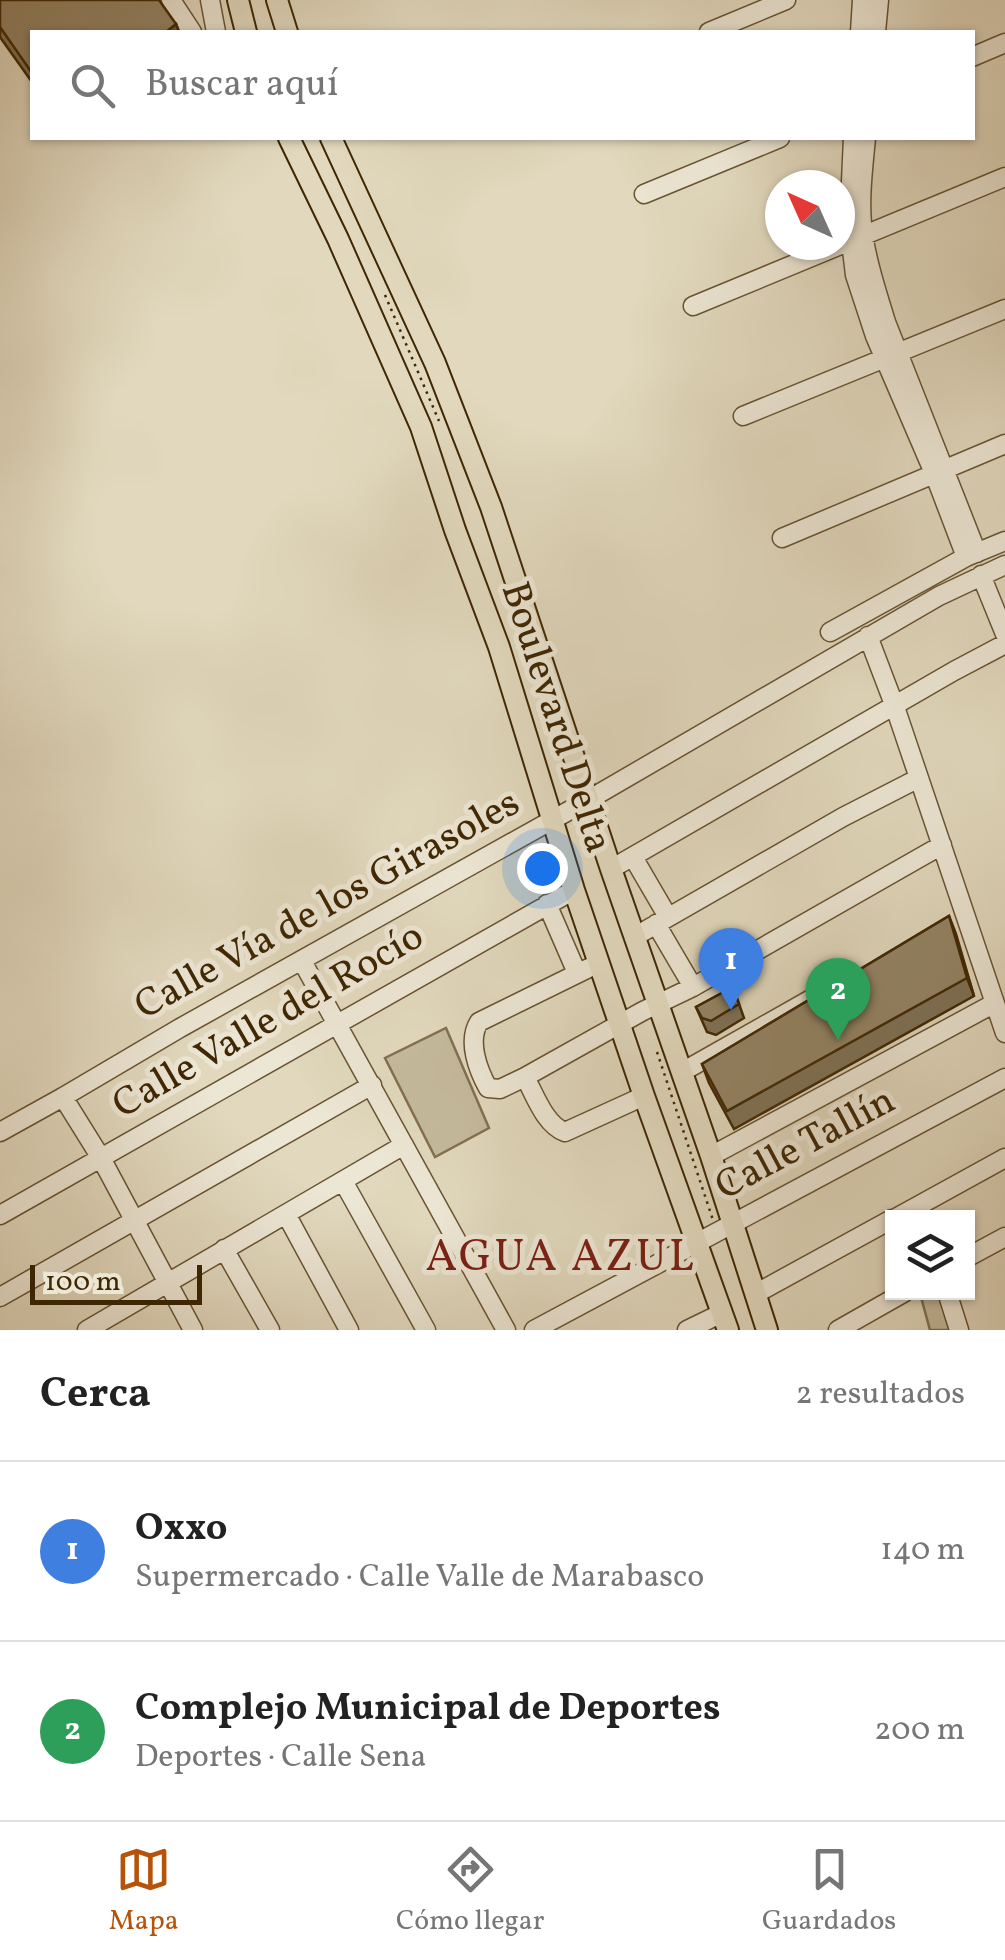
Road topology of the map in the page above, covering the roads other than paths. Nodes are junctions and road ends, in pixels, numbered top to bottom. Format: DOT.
graph roads {
  1 [pos="171,0"];
  2 [pos="210,0"];
  3 [pos="238,0"];
  4 [pos="277,0"];
  5 [pos="786,0"];
  6 [pos="862,0"];
  7 [pos="878,0"];
  8 [pos="191,30"];
  9 [pos="216,30"];
  10 [pos="246,30"];
  11 [pos="286,30"];
  12 [pos="714,30"];
  13 [pos="860,30"];
  14 [pos="876,30"];
  15 [pos="1005,43"];
  16 [pos="975,56"];
  17 [pos="290,140"];
  18 [pos="332,140"];
  19 [pos="775,140"];
  20 [pos="853,140"];
  21 [pos="866,140"];
  22 [pos="1005,178"];
  23 [pos="644,194"];
  24 [pos="372,226"];
  25 [pos="338,239"];
  26 [pos="857,239"];
  27 [pos="401,289"];
  28 [pos="364,298"];
  29 [pos="693,306"];
  30 [pos="1005,309"];
  31 [pos="892,356"];
  32 [pos="743,416"];
  33 [pos="1005,444"];
  34 [pos="940,471"];
  35 [pos="782,538"];
  36 [pos="1005,542"];
  37 [pos="971,555"];
  38 [pos="1005,565"];
  39 [pos="980,575"];
  40 [pos="830,632"];
  41 [pos="1005,634"];
  42 [pos="868,636"];
  43 [pos="1005,644"];
  44 [pos="895,707"];
  45 [pos="919,778"];
  46 [pos="588,800"];
  47 [pos="553,820"];
  48 [pos="942,845"];
  49 [pos="633,857"];
  50 [pos="611,870"];
  51 [pos="574,890"];
  52 [pos="548,904"];
  53 [pos="662,921"];
  54 [pos="634,937"];
  55 [pos="302,961"];
  56 [pos="599,963"];
  57 [pos="577,974"];
  58 [pos="693,987"];
  59 [pos="832,988"];
  60 [pos="995,1003"];
  61 [pos="658,1004"];
  62 [pos="338,1024"];
  63 [pos="621,1024"];
  64 [pos="1005,1033"];
  65 [pos="682,1072"];
  66 [pos="525,1077"];
  67 [pos="1005,1078"];
  68 [pos="372,1085"];
  69 [pos="644,1096"];
  70 [pos="64,1098"];
  71 [pos="0,1132"];
  72 [pos="404,1146"];
  73 [pos="711,1156"];
  74 [pos="101,1158"];
  75 [pos="1005,1158"];
  76 [pos="343,1181"];
  77 [pos="909,1210"];
  78 [pos="286,1214"];
  79 [pos="0,1215"];
  80 [pos="135,1221"];
  81 [pos="885,1223"];
  82 [pos="725,1228"];
  83 [pos="1004,1240"];
  84 [pos="696,1243"];
  85 [pos="224,1249"];
  86 [pos="975,1254"];
  87 [pos="168,1283"];
  88 [pos="755,1294"];
  89 [pos="0,1297"];
  90 [pos="891,1300"];
  91 [pos="950,1300"];
  92 [pos="725,1322"];
  93 [pos="110,1324"];
  94 [pos="87,1330"];
  95 [pos="194,1330"];
  96 [pos="270,1330"];
  97 [pos="349,1330"];
  98 [pos="426,1330"];
  99 [pos="506,1330"];
  100 [pos="534,1330"];
  101 [pos="687,1330"];
  102 [pos="767,1330"];
  103 [pos="838,1330"];
  104 [pos="959,1330"];
  1 -- 8 [label="street"];
  2 -- 9 [label="street"];
  3 -- 10 [label="main road"];
  4 -- 11 [label="main road"];
  5 -- 12 [label="street"];
  6 -- 13 [label="street"];
  7 -- 14 [label="street"];
  15 -- 16 [label="street"];
  17 -- 25 [label="main road, Boulevard Delta"];
  18 -- 24 [label="main road, Boulevard Delta"];
  19 -- 23 [label="street"];
  20 -- 26 [label="street"];
  21 -- 26 [label="street"];
  22 -- 26 [label="street"];
  24 -- 25 [label="main road"];
  24 -- 27 [label="main road, Boulevard Delta"];
  25 -- 28 [label="main road, Boulevard Delta"];
  26 -- 29 [label="street"];
  26 -- 31 [label="street"];
  27 -- 28 [label="main road"];
  27 -- 46 [label="main road, Boulevard Delta"];
  28 -- 47 [label="main road, Boulevard Delta"];
  30 -- 31 [label="street"];
  31 -- 32 [label="street"];
  31 -- 34 [label="street"];
  33 -- 34 [label="street"];
  34 -- 35 [label="street"];
  34 -- 37 [label="street"];
  36 -- 37 [label="street"];
  37 -- 40 [label="street"];
  38 -- 39 [label="street, Calle Vía de los Girasoles"];
  39 -- 41 [label="street"];
  39 -- 42 [label="street, Calle Vía de los Girasoles"];
  42 -- 44 [label="street"];
  42 -- 46 [label="street, Calle Vía de los Girasoles"];
  43 -- 44 [label="street"];
  44 -- 45 [label="street"];
  44 -- 49 [label="street"];
  45 -- 48 [label="street"];
  45 -- 53 [label="street"];
  46 -- 47 [label="street, Calle Vía de los Girasoles"];
  46 -- 50 [label="main road, Boulevard Delta"];
  47 -- 51 [label="main road, Boulevard Delta"];
  47 -- 55 [label="street, Calle Vía de los Girasoles"];
  48 -- 58 [label="street"];
  48 -- 60 [label="street"];
  49 -- 50 [label="street"];
  49 -- 53 [label="street"];
  50 -- 54 [label="main road, Boulevard Delta"];
  51 -- 52 [label="street, Calle Valle del Rocío"];
  51 -- 56 [label="main road, Boulevard Delta"];
  52 -- 57 [label="street"];
  52 -- 62 [label="street, Calle Valle del Rocío"];
  53 -- 54 [label="street"];
  53 -- 58 [label="street"];
  54 -- 61 [label="main road, Boulevard Delta"];
  55 -- 62 [label="street"];
  55 -- 70 [label="street, Calle Vía de los Girasoles"];
  56 -- 57 [label="street"];
  56 -- 63 [label="main road, Boulevard Delta"];
  57 -- 66 [label="street"];
  58 -- 61 [label="street"];
  59 -- 65 [label="street"];
  60 -- 64 [label="street"];
  60 -- 73 [label="street"];
  61 -- 63 [label="street"];
  61 -- 65 [label="main road, Boulevard Delta"];
  62 -- 68 [label="street"];
  62 -- 74 [label="street, Calle Valle del Rocío"];
  63 -- 66 [label="street"];
  63 -- 69 [label="main road, Boulevard Delta"];
  65 -- 73 [label="main road, Boulevard Delta"];
  66 -- 69 [label="street"];
  67 -- 82 [label="street, Calle Tallín"];
  68 -- 72 [label="street"];
  68 -- 80 [label="street"];
  69 -- 84 [label="main road, Boulevard Delta"];
  70 -- 71 [label="street, Calle Vía de los Girasoles"];
  70 -- 74 [label="street"];
  72 -- 76 [label="street"];
  72 -- 99 [label="street"];
  73 -- 82 [label="main road, Boulevard Delta"];
  74 -- 79 [label="street, Calle Valle del Rocío"];
  74 -- 80 [label="street"];
  75 -- 77 [label="street"];
  76 -- 78 [label="street"];
  76 -- 98 [label="street"];
  78 -- 85 [label="street"];
  78 -- 97 [label="street"];
  80 -- 87 [label="street"];
  80 -- 89 [label="street"];
  81 -- 88 [label="street"];
  82 -- 84 [label="street, Calle Tallín"];
  82 -- 88 [label="main road, Boulevard Delta"];
  83 -- 86 [label="street"];
  84 -- 92 [label="main road, Boulevard Delta"];
  84 -- 100 [label="street, Calle Tallín"];
  85 -- 87 [label="street"];
  85 -- 96 [label="street"];
  87 -- 93 [label="street"];
  87 -- 95 [label="street"];
  88 -- 102 [label="main road, Boulevard Delta"];
  90 -- 103 [label="street"];
  91 -- 104 [label="street"];
  92 -- 101 [label="street"];
  93 -- 94 [label="street"];
}
